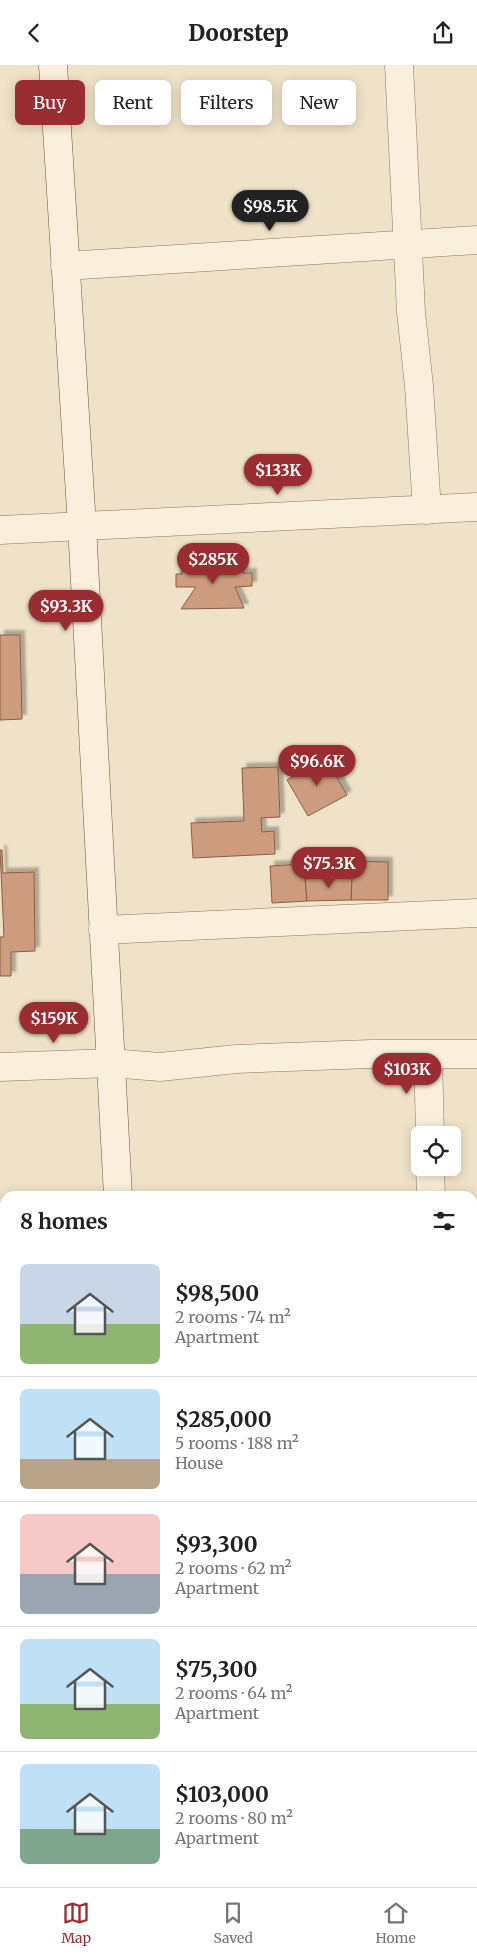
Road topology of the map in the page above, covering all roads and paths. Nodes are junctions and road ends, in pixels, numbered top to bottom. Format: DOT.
graph roads {
  1 [pos="54,65"];
  2 [pos="398,65"];
  3 [pos="477,240"];
  4 [pos="408,245"];
  5 [pos="65,266"];
  6 [pos="477,507"];
  7 [pos="427,510"];
  8 [pos="82,526"];
  9 [pos="0,531"];
  10 [pos="477,913"];
  11 [pos="103,930"];
  12 [pos="477,1054"];
  13 [pos="428,1055"];
  14 [pos="111,1063"];
  15 [pos="0,1067"];
  16 [pos="430,1126"];
  17 [pos="430,1176"];
  18 [pos="118,1191"];
  19 [pos="431,1191"];
  1 -- 5 [label="street"];
  2 -- 4 [label="street"];
  3 -- 4 [label="street"];
  4 -- 5 [label="street"];
  4 -- 7 [label="street"];
  5 -- 8 [label="street"];
  6 -- 7 [label="street"];
  7 -- 8 [label="street"];
  8 -- 9 [label="street"];
  8 -- 11 [label="street"];
  10 -- 11 [label="street"];
  11 -- 14 [label="street"];
  12 -- 13 [label="street"];
  13 -- 14 [label="street"];
  13 -- 16 [label="street"];
  14 -- 15 [label="street"];
  14 -- 18 [label="street"];
  17 -- 19 [label="street"];
}
